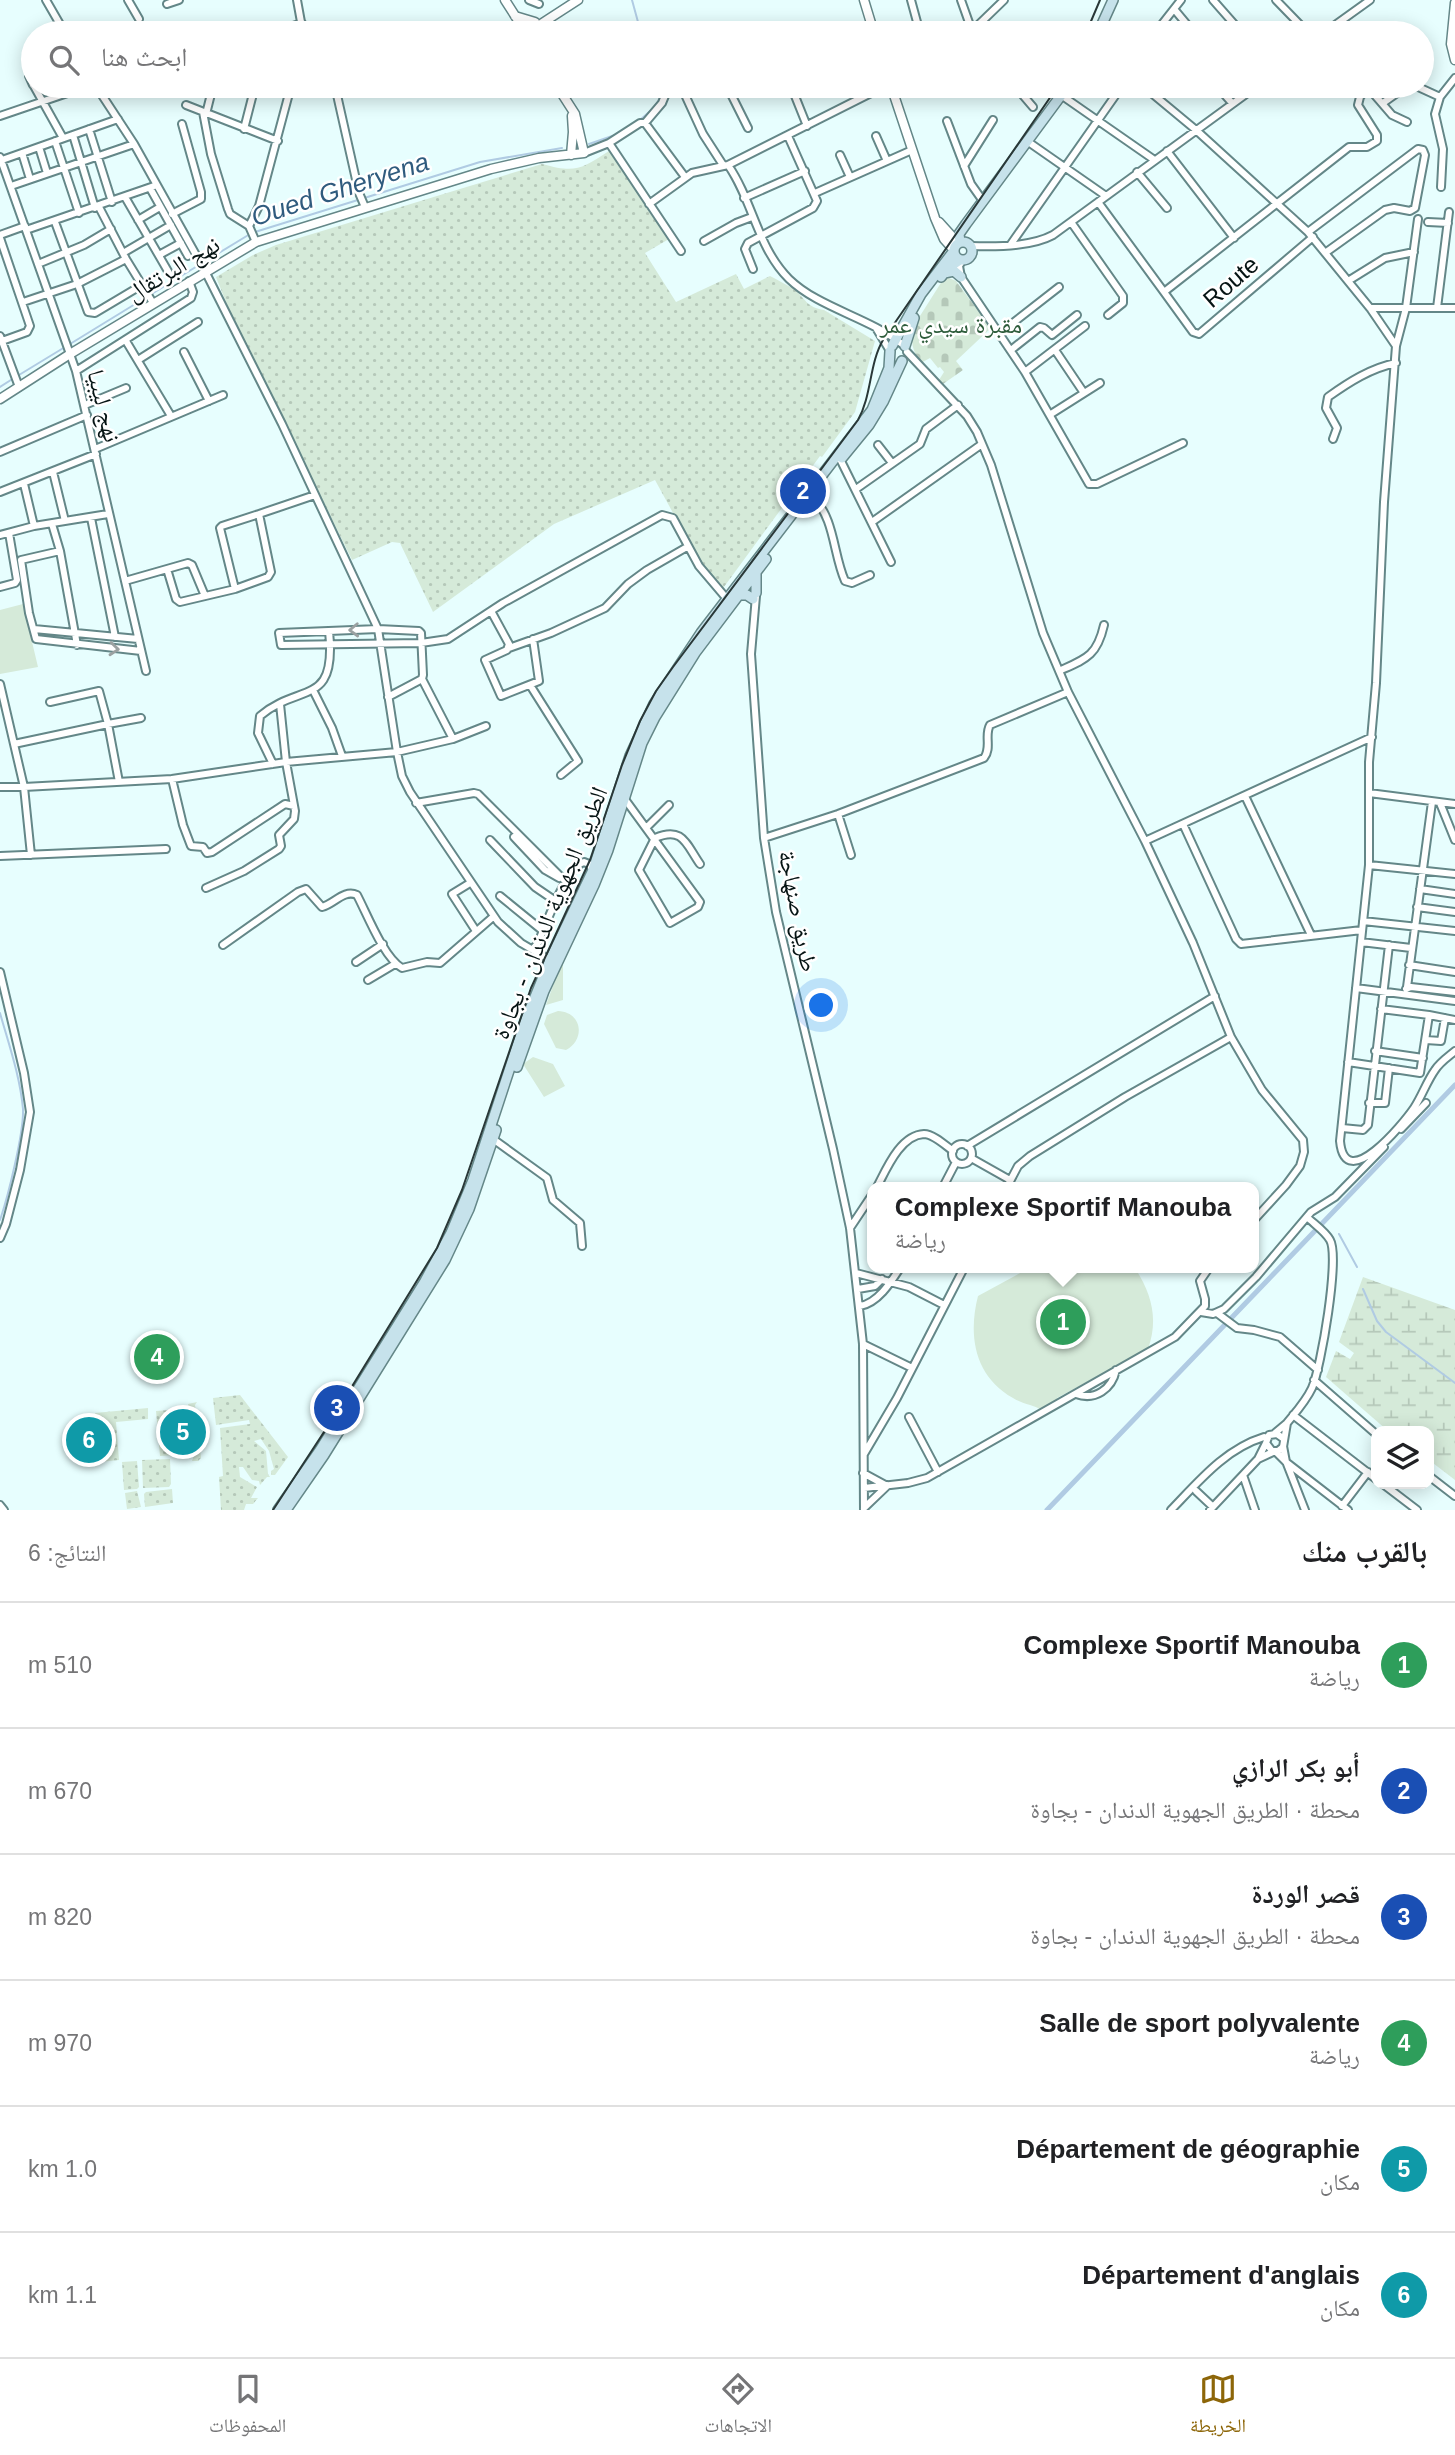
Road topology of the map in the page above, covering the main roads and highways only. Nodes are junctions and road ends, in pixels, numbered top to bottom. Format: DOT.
graph roads {
  1 [pos="1114,0"];
  2 [pos="1104,21"];
  3 [pos="1060,98"];
  4 [pos="963,244"];
  5 [pos="944,273"];
  6 [pos="961,277"];
  7 [pos="901,351"];
  8 [pos="839,457"];
  9 [pos="757,572"];
  10 [pos="745,582"];
  11 [pos="738,595"];
  12 [pos="554,962"];
  13 [pos="399,1329"];
  14 [pos="278,1510"];
  15 [pos="286,1510"];
  1 -- 2 [label="main road"];
  3 -- 4 [label="main road"];
  4 -- 5 [label="main road, الطريق الجهوية الدندان - بجاوة"];
  4 -- 7 [label="main road, الطريق الجهوية الدندان - بجاوة"];
  5 -- 6 [label="main road"];
  5 -- 7 [label="main road, الطريق الجهوية الدندان - بجاوة"];
  7 -- 8 [label="main road, الطريق الجهوية الدندان - بجاوة"];
  7 -- 8 [label="main road, الطريق الجهوية الدندان - بجاوة"];
  8 -- 9 [label="main road, الطريق الجهوية الدندان - بجاوة"];
  8 -- 10 [label="main road, الطريق الجهوية الدندان - بجاوة"];
  9 -- 10 [label="main road, الطريق الجهوية الدندان - بجاوة"];
  9 -- 11 [label="main road"];
  10 -- 11 [label="main road, الطريق الجهوية الدندان - بجاوة"];
  10 -- 12 [label="main road, الطريق الجهوية الدندان - بجاوة"];
  11 -- 12 [label="main road, الطريق الجهوية الدندان - بجاوة"];
  12 -- 13 [label="main road, الطريق الجهوية الدندان - بجاوة"];
  12 -- 13 [label="main road, الطريق الجهوية الدندان - بجاوة"];
  13 -- 14 [label="main road, الطريق الجهوية الدندان - بجاوة"];
  13 -- 15 [label="main road, الطريق الجهوية الدندان - بجاوة"];
}
